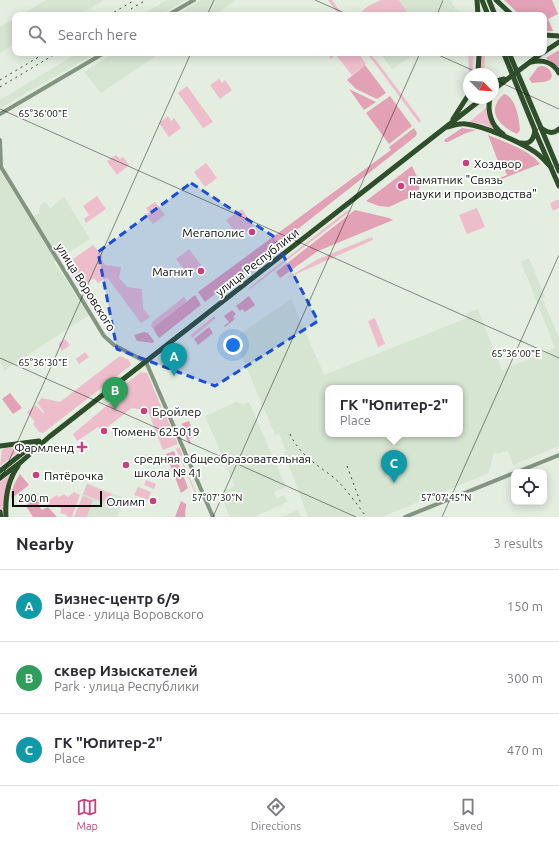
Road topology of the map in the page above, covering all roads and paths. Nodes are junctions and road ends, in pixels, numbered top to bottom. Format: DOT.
graph roads {
  1 [pos="194,0"];
  2 [pos="477,0"];
  3 [pos="482,0"];
  4 [pos="490,0"];
  5 [pos="496,0"];
  6 [pos="173,12"];
  7 [pos="478,12"];
  8 [pos="487,12"];
  9 [pos="494,12"];
  10 [pos="509,12"];
  11 [pos="547,35"];
  12 [pos="559,36"];
  13 [pos="558,43"];
  14 [pos="547,50"];
  15 [pos="99,56"];
  16 [pos="478,56"];
  17 [pos="505,56"];
  18 [pos="510,56"];
  19 [pos="532,56"];
  20 [pos="538,56"];
  21 [pos="528,63"];
  22 [pos="477,68"];
  23 [pos="559,72"];
  24 [pos="507,79"];
  25 [pos="499,81"];
  26 [pos="499,85"];
  27 [pos="463,103"];
  28 [pos="475,104"];
  29 [pos="490,104"];
  30 [pos="0,114"];
  31 [pos="451,122"];
  32 [pos="443,129"];
  33 [pos="538,129"];
  34 [pos="559,129"];
  35 [pos="0,140"];
  36 [pos="551,167"];
  37 [pos="559,170"];
  38 [pos="559,186"];
  39 [pos="146,362"];
  40 [pos="44,441"];
  41 [pos="0,446"];
  42 [pos="559,455"];
  43 [pos="21,462"];
  44 [pos="524,469"];
  45 [pos="0,471"];
  46 [pos="511,474"];
  47 [pos="0,478"];
  48 [pos="0,512"];
  49 [pos="1,517"];
  50 [pos="6,517"];
  51 [pos="213,517"];
  52 [pos="405,517"];
  1 -- 6 [label="street"];
  2 -- 7 [label="main road"];
  3 -- 8 [label="main road"];
  4 -- 9 [label="main road"];
  5 -- 10 [label="main road"];
  11 -- 12 [label="main road"];
  13 -- 14 [label="main road"];
  15 -- 30 [label="street"];
  16 -- 22 [label="main road"];
  17 -- 33 [label="main road, bridge"];
  18 -- 33 [label="main road, bridge"];
  19 -- 21 [label="main road"];
  20 -- 21 [label="main road"];
  21 -- 23 [label="main road"];
  21 -- 24 [label="main road"];
  24 -- 25 [label="main road"];
  24 -- 26 [label="main road"];
  27 -- 31 [label="main road"];
  28 -- 31 [label="main road, улица Республики"];
  29 -- 33 [label="main road"];
  31 -- 32 [label="main road, улица Республики"];
  32 -- 36 [label="main road"];
  32 -- 39 [label="main road, улица Республики"];
  33 -- 34 [label="main road"];
  33 -- 36 [label="main road"];
  33 -- 37 [label="main road"];
  35 -- 39 [label="street, улица Воровского"];
  36 -- 38 [label="main road"];
  39 -- 40 [label="main road, улица Республики"];
  39 -- 51 [label="street"];
  40 -- 41 [label="main road"];
  40 -- 43 [label="main road, улица Республики"];
  40 -- 45 [label="main road, улица Республики"];
  42 -- 44 [label="street"];
  43 -- 47 [label="main road, улица Республики"];
  43 -- 50 [label="main road"];
  46 -- 52 [label="street"];
  48 -- 49 [label="main road"];
}
